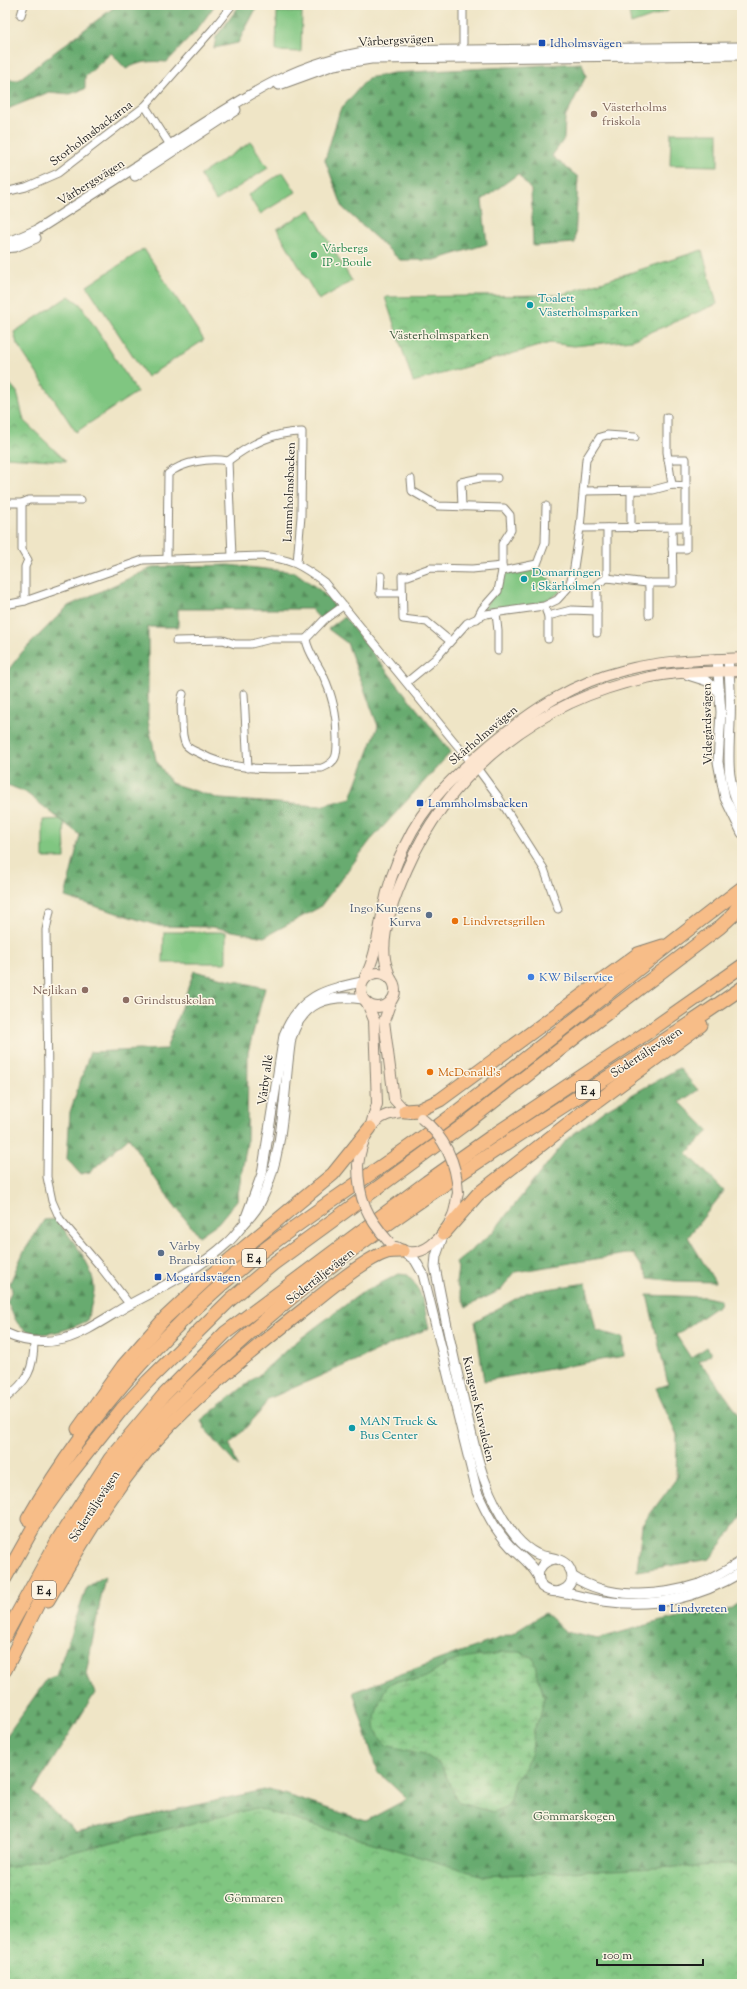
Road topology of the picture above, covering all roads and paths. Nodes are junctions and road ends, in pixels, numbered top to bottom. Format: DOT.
graph roads {
  1 [pos="24,5"];
  2 [pos="232,5"];
  3 [pos="463,5"];
  4 [pos="21,15"];
  5 [pos="742,47"];
  6 [pos="463,53"];
  7 [pos="742,55"];
  8 [pos="144,106"];
  9 [pos="172,148"];
  10 [pos="5,192"];
  11 [pos="5,241"];
  12 [pos="5,248"];
  13 [pos="667,417"];
  14 [pos="635,437"];
  15 [pos="668,459"];
  16 [pos="228,461"];
  17 [pos="497,478"];
  18 [pos="412,479"];
  19 [pos="672,485"];
  20 [pos="686,486"];
  21 [pos="584,491"];
  22 [pos="631,491"];
  23 [pos="81,500"];
  24 [pos="5,503"];
  25 [pos="22,503"];
  26 [pos="546,506"];
  27 [pos="462,507"];
  28 [pos="686,527"];
  29 [pos="580,528"];
  30 [pos="607,528"];
  31 [pos="631,528"];
  32 [pos="672,528"];
  33 [pos="672,549"];
  34 [pos="232,556"];
  35 [pos="167,557"];
  36 [pos="297,563"];
  37 [pos="502,569"];
  38 [pos="381,576"];
  39 [pos="607,578"];
  40 [pos="649,583"];
  41 [pos="402,593"];
  42 [pos="26,601"];
  43 [pos="5,605"];
  44 [pos="343,606"];
  45 [pos="544,606"];
  46 [pos="597,611"];
  47 [pos="496,613"];
  48 [pos="649,615"];
  49 [pos="548,616"];
  50 [pos="476,619"];
  51 [pos="597,633"];
  52 [pos="306,639"];
  53 [pos="548,639"];
  54 [pos="176,641"];
  55 [pos="450,641"];
  56 [pos="498,651"];
  57 [pos="728,658"];
  58 [pos="742,658"];
  59 [pos="717,660"];
  60 [pos="729,671"];
  61 [pos="742,671"];
  62 [pos="718,672"];
  63 [pos="674,674"];
  64 [pos="407,682"];
  65 [pos="720,693"];
  66 [pos="183,694"];
  67 [pos="244,694"];
  68 [pos="473,765"];
  69 [pos="248,768"];
  70 [pos="742,813"];
  71 [pos="742,833"];
  72 [pos="742,888"];
  73 [pos="742,899"];
  74 [pos="558,909"];
  75 [pos="50,911"];
  76 [pos="671,944"];
  77 [pos="742,966"];
  78 [pos="391,979"];
  79 [pos="364,980"];
  80 [pos="742,988"];
  81 [pos="742,996"];
  82 [pos="365,1001"];
  83 [pos="391,1001"];
  84 [pos="405,1111"];
  85 [pos="370,1128"];
  86 [pos="243,1225"];
  87 [pos="444,1234"];
  88 [pos="402,1251"];
  89 [pos="130,1305"];
  90 [pos="5,1333"];
  91 [pos="34,1341"];
  92 [pos="5,1400"];
  93 [pos="53,1478"];
  94 [pos="555,1559"];
  95 [pos="5,1561"];
  96 [pos="742,1561"];
  97 [pos="742,1572"];
  98 [pos="538,1576"];
  99 [pos="572,1576"];
  100 [pos="5,1578"];
  101 [pos="560,1592"];
  102 [pos="5,1636"];
  103 [pos="6,1669"];
  1 -- 4 [label="street"];
  2 -- 8 [label="street, Storholmsbackarna"];
  3 -- 6 [label="street"];
  5 -- 6 [label="street, Vårbergsvägen"];
  6 -- 7 [label="street, Vårbergsvägen"];
  6 -- 9 [label="street, Vårbergsvägen"];
  8 -- 9 [label="street, Storholmsbackarna"];
  8 -- 10 [label="street, Storholmsbackarna"];
  9 -- 11 [label="street, Vårbergsvägen"];
  9 -- 12 [label="street, Vårbergsvägen"];
  13 -- 15 [label="street"];
  14 -- 21 [label="street"];
  15 -- 19 [label="street"];
  15 -- 20 [label="street"];
  16 -- 34 [label="street"];
  16 -- 35 [label="street"];
  16 -- 36 [label="street, Lammholmsbacken"];
  17 -- 27 [label="street"];
  18 -- 27 [label="street"];
  19 -- 20 [label="street"];
  19 -- 22 [label="street"];
  20 -- 28 [label="street"];
  21 -- 22 [label="street"];
  21 -- 29 [label="street"];
  22 -- 31 [label="street"];
  23 -- 25 [label="street"];
  24 -- 25 [label="street"];
  25 -- 42 [label="street"];
  26 -- 37 [label="street"];
  27 -- 37 [label="street"];
  28 -- 32 [label="street"];
  28 -- 33 [label="street"];
  29 -- 30 [label="street"];
  29 -- 45 [label="street"];
  30 -- 31 [label="street"];
  30 -- 39 [label="street"];
  31 -- 32 [label="street"];
  32 -- 33 [label="street"];
  33 -- 40 [label="street"];
  34 -- 35 [label="street, Lammholmsbacken"];
  34 -- 36 [label="street, Lammholmsbacken"];
  35 -- 42 [label="street, Lammholmsbacken"];
  36 -- 44 [label="street, Lammholmsbacken"];
  37 -- 41 [label="street"];
  37 -- 50 [label="street"];
  38 -- 41 [label="street"];
  39 -- 40 [label="street"];
  39 -- 46 [label="street"];
  40 -- 48 [label="street"];
  41 -- 55 [label="street"];
  42 -- 43 [label="street, Lammholmsbacken"];
  44 -- 52 [label="street"];
  44 -- 64 [label="street, Lammholmsbacken"];
  45 -- 47 [label="street"];
  45 -- 49 [label="street"];
  46 -- 49 [label="street"];
  46 -- 51 [label="street"];
  47 -- 50 [label="street"];
  47 -- 56 [label="street"];
  49 -- 53 [label="street"];
  50 -- 55 [label="street"];
  52 -- 54 [label="street"];
  52 -- 69 [label="street"];
  55 -- 64 [label="street"];
  57 -- 58 [label="main road, Skärholmsvägen"];
  57 -- 59 [label="main road, Skärholmsvägen"];
  57 -- 60 [label="street, Videgårdsvägen"];
  59 -- 62 [label="street, Videgårdsvägen"];
  59 -- 68 [label="main road, Skärholmsvägen"];
  60 -- 61 [label="main road, Skärholmsvägen"];
  60 -- 62 [label="main road, Skärholmsvägen"];
  60 -- 70 [label="street, Videgårdsvägen"];
  62 -- 63 [label="main road, Skärholmsvägen"];
  62 -- 65 [label="street, Videgårdsvägen"];
  63 -- 65 [label="street"];
  63 -- 68 [label="main road, Skärholmsvägen"];
  64 -- 68 [label="street, Lammholmsbacken"];
  65 -- 71 [label="street, Videgårdsvägen"];
  66 -- 69 [label="street"];
  67 -- 69 [label="street"];
  68 -- 74 [label="street, Lammholmsbacken"];
  68 -- 78 [label="main road, Skärholmsvägen"];
  68 -- 79 [label="main road, Skärholmsvägen"];
  72 -- 76 [label="highway, E 4"];
  73 -- 100 [label="highway"];
  75 -- 89 [label="street"];
  76 -- 84 [label="highway"];
  76 -- 93 [label="highway, E 4"];
  77 -- 102 [label="highway"];
  78 -- 79 [label="main road"];
  78 -- 83 [label="main road"];
  79 -- 82 [label="main road"];
  79 -- 86 [label="street, Vårby allé"];
  80 -- 103 [label="highway, Södertäljevägen / E 4"];
  81 -- 87 [label="highway"];
  82 -- 83 [label="main road"];
  82 -- 85 [label="main road"];
  82 -- 86 [label="street, Vårby allé"];
  83 -- 84 [label="main road"];
  84 -- 85 [label="main road"];
  84 -- 87 [label="main road, bridge"];
  85 -- 88 [label="main road, bridge"];
  85 -- 93 [label="highway"];
  86 -- 89 [label="street, Vårby allé"];
  87 -- 88 [label="main road"];
  87 -- 94 [label="street, Kungens Kurvaleden"];
  88 -- 98 [label="street, Kungens Kurvaleden"];
  88 -- 103 [label="highway"];
  89 -- 91 [label="street, Vårby allé"];
  90 -- 91 [label="street, Vårby allé"];
  91 -- 92 [label="street"];
  93 -- 95 [label="highway, E 4"];
  94 -- 98 [label="street"];
  94 -- 99 [label="street"];
  96 -- 99 [label="street"];
  97 -- 101 [label="street"];
  98 -- 101 [label="street"];
  99 -- 101 [label="street"];
}
